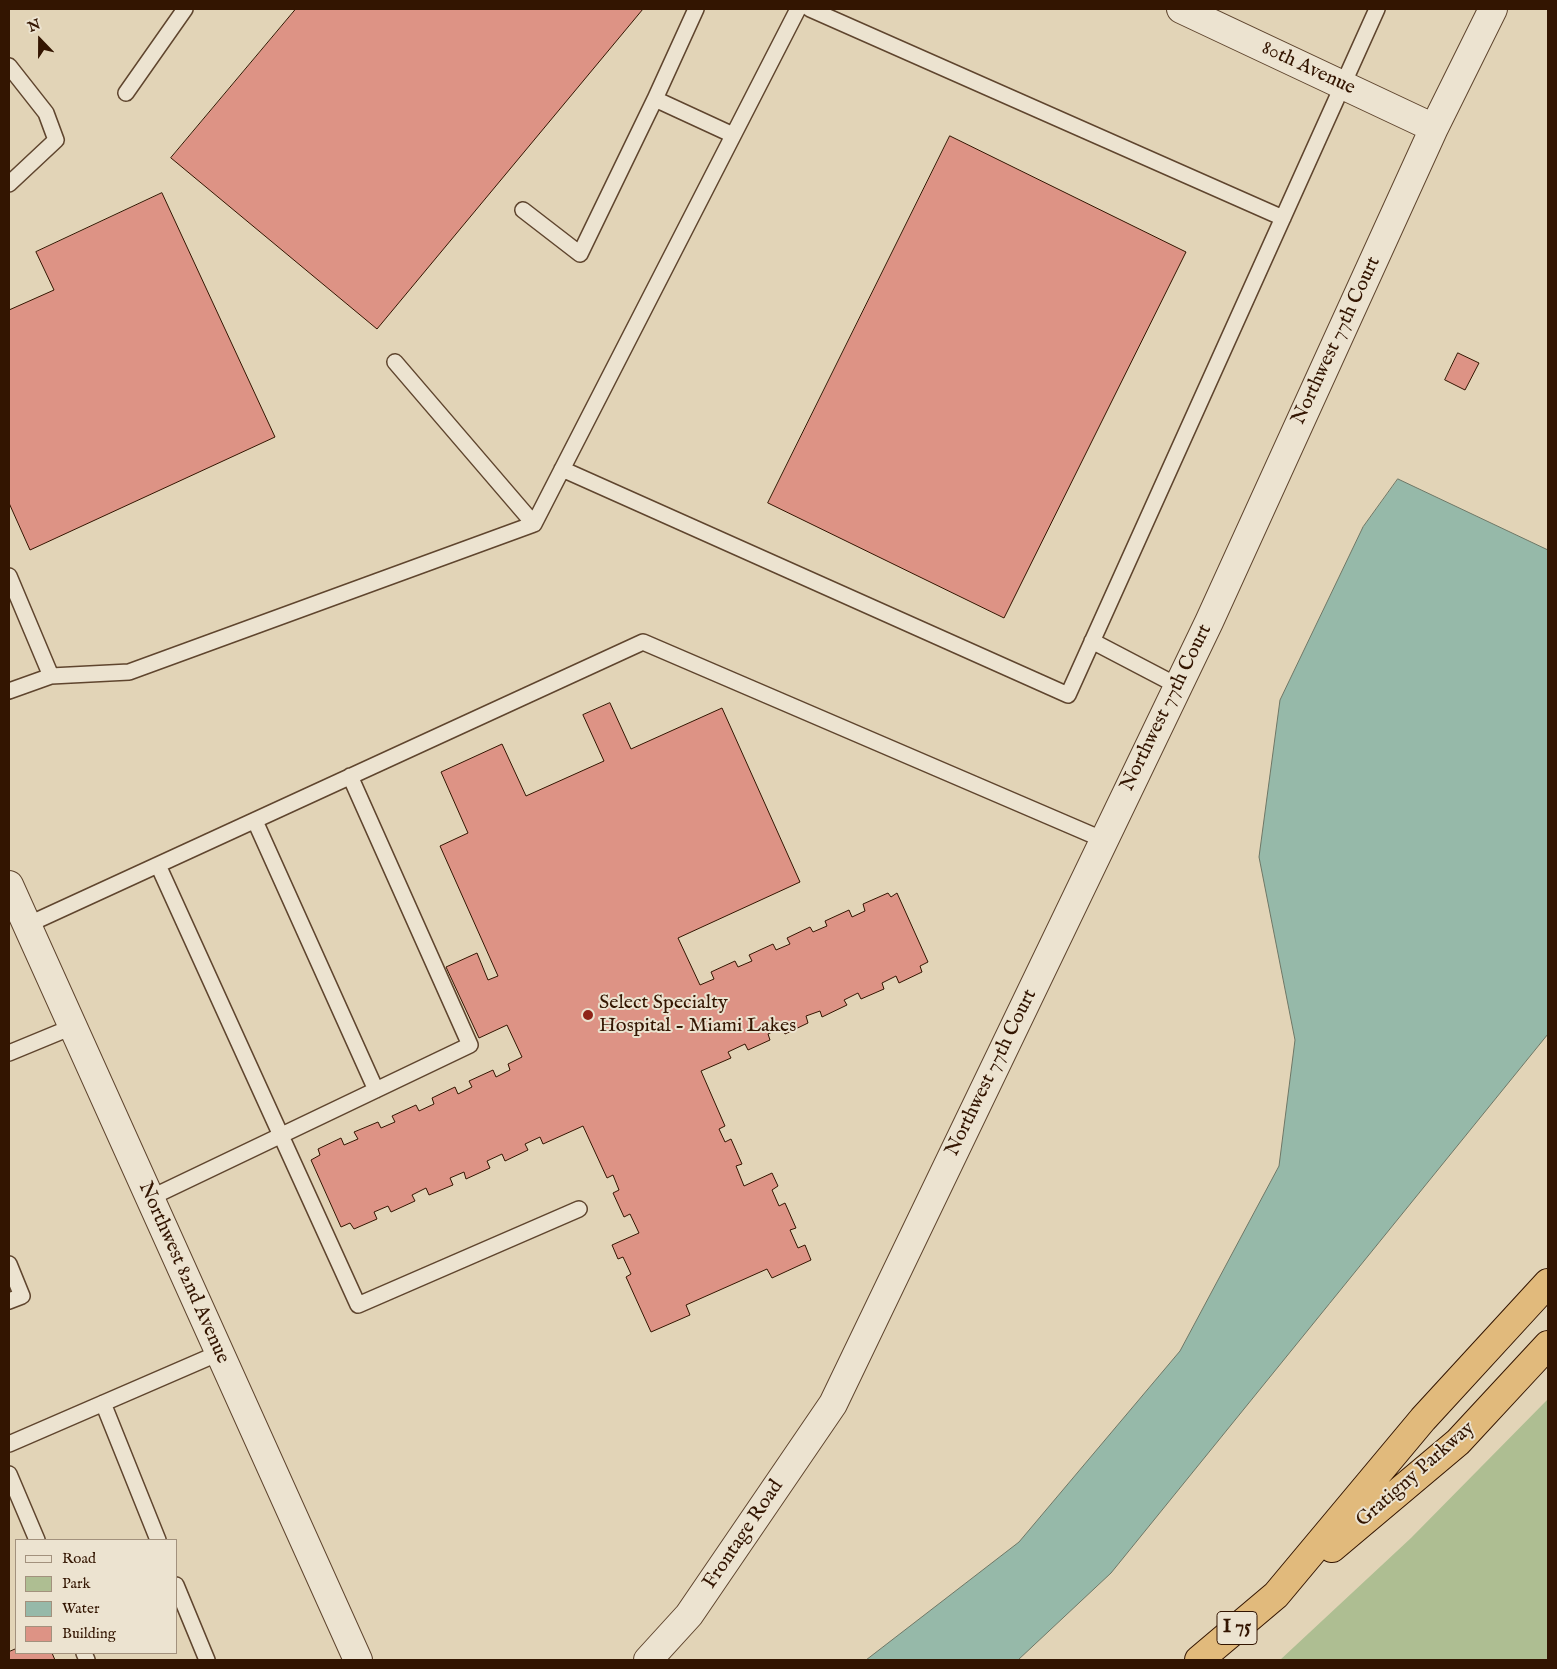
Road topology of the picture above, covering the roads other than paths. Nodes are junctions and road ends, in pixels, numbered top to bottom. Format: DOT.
graph roads {
  1 [pos="185,9"];
  2 [pos="696,9"];
  3 [pos="798,9"];
  4 [pos="810,9"];
  5 [pos="1181,9"];
  6 [pos="1377,9"];
  7 [pos="1493,9"];
  8 [pos="9,66"];
  9 [pos="1342,85"];
  10 [pos="126,93"];
  11 [pos="655,99"];
  12 [pos="1434,128"];
  13 [pos="733,135"];
  14 [pos="9,184"];
  15 [pos="524,210"];
  16 [pos="1283,218"];
  17 [pos="395,362"];
  18 [pos="562,469"];
  19 [pos="534,524"];
  20 [pos="9,576"];
  21 [pos="1092,641"];
  22 [pos="51,676"];
  23 [pos="1178,686"];
  24 [pos="9,691"];
  25 [pos="350,776"];
  26 [pos="255,821"];
  27 [pos="1104,840"];
  28 [pos="158,865"];
  29 [pos="9,885"];
  30 [pos="27,925"];
  31 [pos="72,1027"];
  32 [pos="9,1053"];
  33 [pos="376,1090"];
  34 [pos="282,1135"];
  35 [pos="150,1198"];
  36 [pos="578,1209"];
  37 [pos="9,1264"];
  38 [pos="1548,1284"];
  39 [pos="9,1301"];
  40 [pos="1548,1345"];
  41 [pos="219,1353"];
  42 [pos="103,1403"];
  43 [pos="833,1404"];
  44 [pos="9,1444"];
  45 [pos="9,1474"];
  46 [pos="37,1539"];
  47 [pos="158,1539"];
  48 [pos="178,1590"];
  49 [pos="1276,1595"];
  50 [pos="207,1660"];
  51 [pos="358,1660"];
  52 [pos="648,1660"];
  53 [pos="1199,1660"];
  1 -- 10 [label="lane"];
  2 -- 11 [label="lane"];
  3 -- 13 [label="lane"];
  4 -- 16 [label="lane"];
  5 -- 9 [label="street, 80th Avenue"];
  6 -- 9 [label="lane"];
  7 -- 12 [label="street, Northwest 77th Court"];
  8 -- 14 [label="lane"];
  9 -- 12 [label="street, 80th Avenue"];
  9 -- 16 [label="lane"];
  11 -- 13 [label="lane"];
  11 -- 15 [label="lane"];
  12 -- 23 [label="street, Northwest 77th Court"];
  13 -- 18 [label="lane"];
  16 -- 21 [label="lane"];
  17 -- 19 [label="lane"];
  18 -- 19 [label="lane"];
  18 -- 21 [label="lane"];
  19 -- 22 [label="lane"];
  20 -- 22 [label="lane"];
  21 -- 23 [label="lane"];
  22 -- 24 [label="lane"];
  23 -- 27 [label="street, Northwest 77th Court"];
  25 -- 26 [label="lane"];
  25 -- 27 [label="lane"];
  25 -- 33 [label="lane"];
  26 -- 28 [label="lane"];
  26 -- 33 [label="lane"];
  27 -- 43 [label="street, Northwest 77th Court"];
  28 -- 30 [label="lane"];
  28 -- 34 [label="lane"];
  29 -- 30 [label="street, Northwest 82nd Avenue"];
  30 -- 31 [label="street, Northwest 82nd Avenue"];
  31 -- 32 [label="lane"];
  31 -- 35 [label="street, Northwest 82nd Avenue"];
  33 -- 34 [label="lane"];
  34 -- 35 [label="lane"];
  34 -- 36 [label="lane"];
  35 -- 41 [label="street, Northwest 82nd Avenue"];
  37 -- 39 [label="lane"];
  38 -- 49 [label="highway"];
  40 -- 49 [label="highway, Gratigny Parkway"];
  41 -- 42 [label="lane"];
  41 -- 51 [label="street, Northwest 82nd Avenue"];
  42 -- 44 [label="lane"];
  42 -- 47 [label="lane"];
  43 -- 52 [label="street, Frontage Road"];
  45 -- 46 [label="lane"];
  48 -- 50 [label="lane"];
  49 -- 53 [label="highway, I 75"];
}
